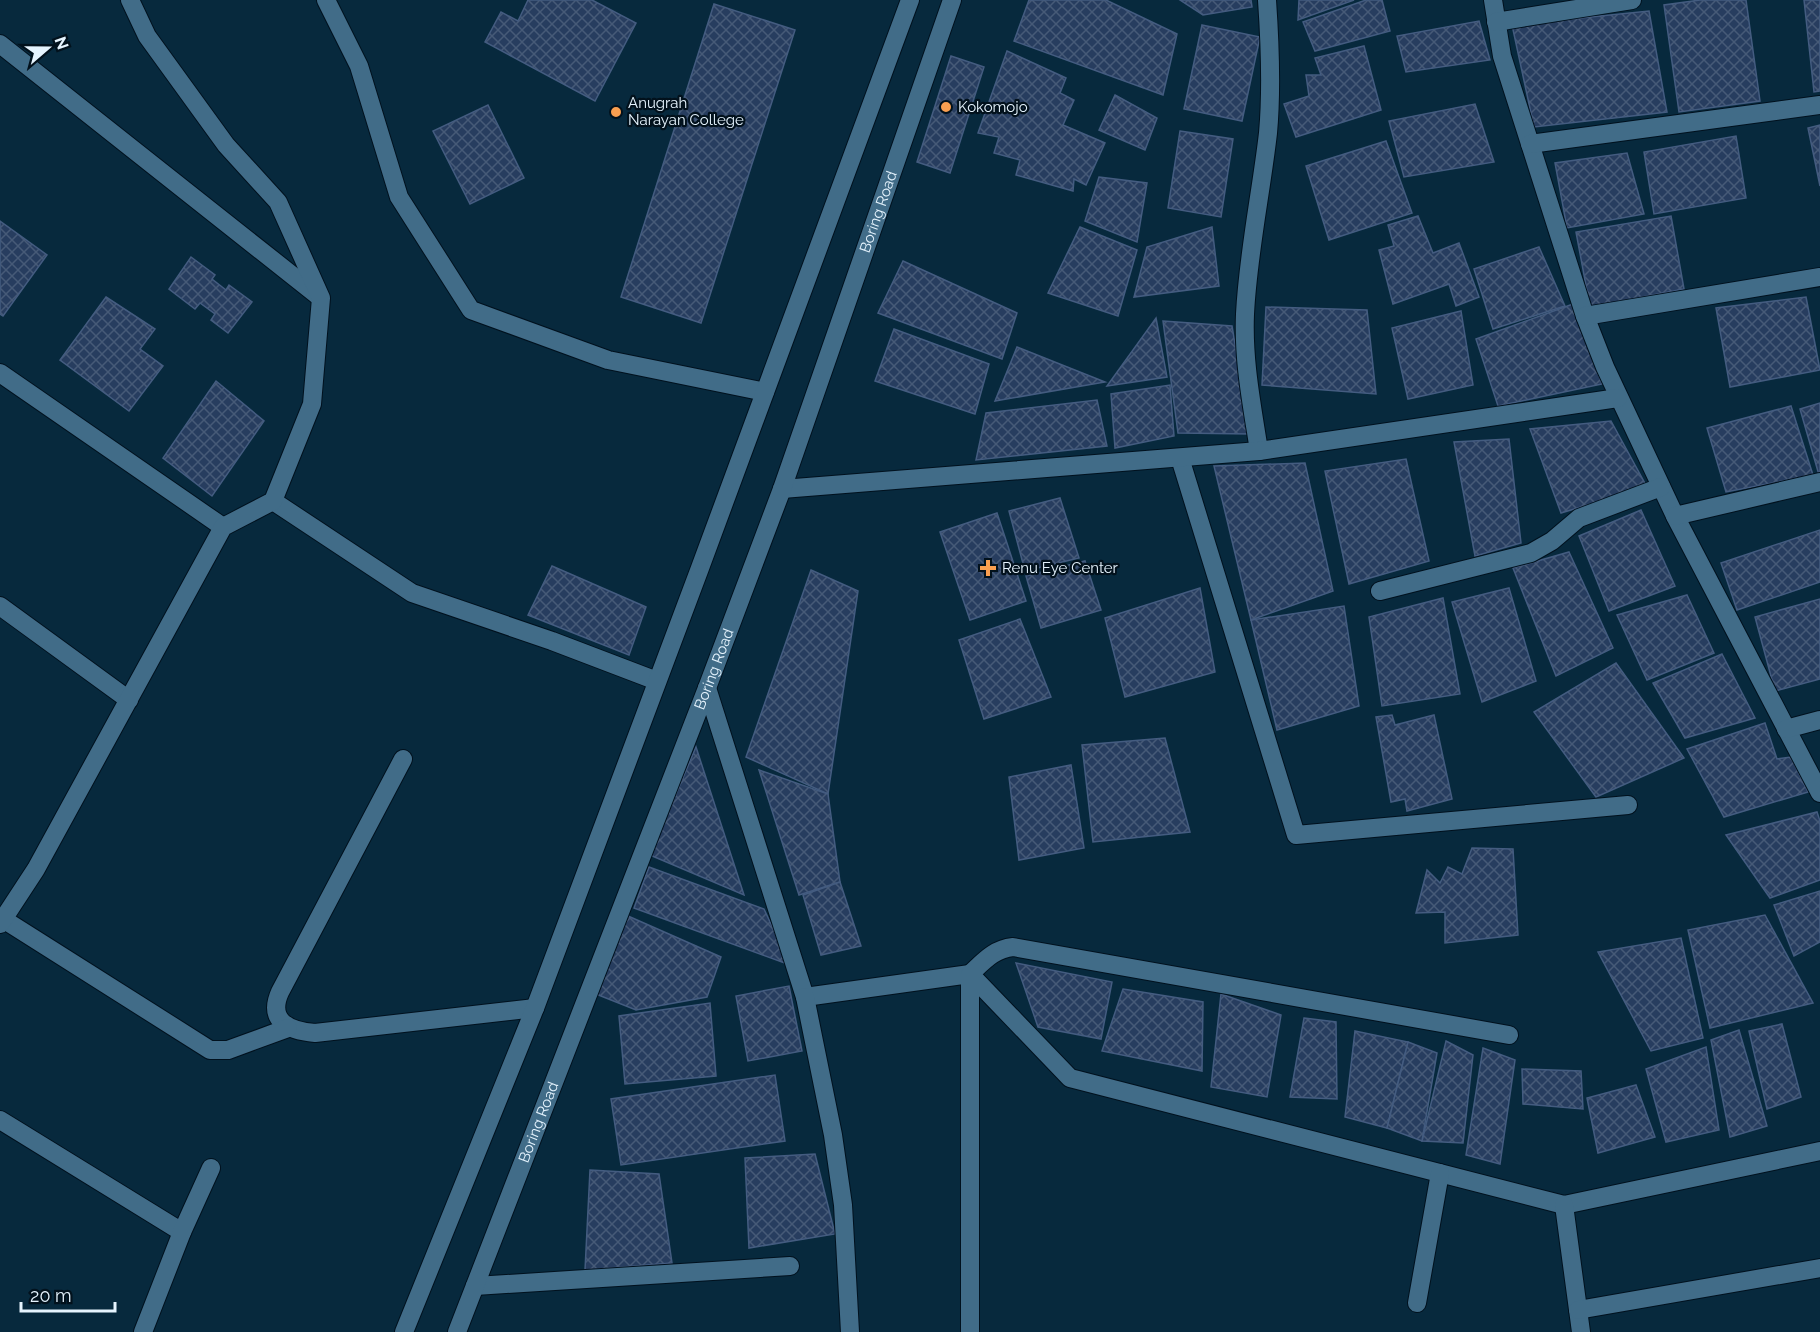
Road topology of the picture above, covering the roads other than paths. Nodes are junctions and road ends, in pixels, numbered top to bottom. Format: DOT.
graph roads {
  1 [pos="130,0"];
  2 [pos="326,0"];
  3 [pos="910,0"];
  4 [pos="952,0"];
  5 [pos="1267,0"];
  6 [pos="1493,0"];
  7 [pos="1632,0"];
  8 [pos="1496,22"];
  9 [pos="0,44"];
  10 [pos="1820,105"];
  11 [pos="1530,144"];
  12 [pos="1820,277"];
  13 [pos="321,297"];
  14 [pos="1585,316"];
  15 [pos="0,372"];
  16 [pos="765,392"];
  17 [pos="1618,398"];
  18 [pos="1259,451"];
  19 [pos="1180,458"];
  20 [pos="1820,482"];
  21 [pos="1661,487"];
  22 [pos="782,489"];
  23 [pos="273,501"];
  24 [pos="1675,516"];
  25 [pos="223,527"];
  26 [pos="1380,591"];
  27 [pos="0,606"];
  28 [pos="657,681"];
  29 [pos="707,688"];
  30 [pos="129,700"];
  31 [pos="1820,720"];
  32 [pos="1786,729"];
  33 [pos="403,759"];
  34 [pos="1820,793"];
  35 [pos="1628,805"];
  36 [pos="2,921"];
  37 [pos="970,974"];
  38 [pos="805,997"];
  39 [pos="535,1008"];
  40 [pos="288,1028"];
  41 [pos="1509,1035"];
  42 [pos="0,1120"];
  43 [pos="1820,1151"];
  44 [pos="211,1168"];
  45 [pos="1440,1173"];
  46 [pos="1564,1205"];
  47 [pos="182,1232"];
  48 [pos="790,1266"];
  49 [pos="1820,1268"];
  50 [pos="475,1286"];
  51 [pos="1417,1304"];
  52 [pos="1578,1310"];
  53 [pos="143,1332"];
  54 [pos="404,1332"];
  55 [pos="457,1332"];
  56 [pos="850,1332"];
  57 [pos="970,1332"];
  58 [pos="1581,1332"];
  1 -- 13 [label="street"];
  2 -- 16 [label="street"];
  3 -- 16 [label="street"];
  4 -- 22 [label="street, Boring Road"];
  5 -- 18 [label="street"];
  6 -- 8 [label="street"];
  7 -- 8 [label="street"];
  8 -- 11 [label="street"];
  9 -- 13 [label="street"];
  10 -- 11 [label="street"];
  11 -- 14 [label="street"];
  12 -- 14 [label="street"];
  13 -- 23 [label="street"];
  14 -- 17 [label="street"];
  15 -- 25 [label="street"];
  16 -- 28 [label="street"];
  17 -- 18 [label="street"];
  17 -- 21 [label="street"];
  18 -- 19 [label="street"];
  19 -- 22 [label="street"];
  19 -- 35 [label="street"];
  20 -- 24 [label="street"];
  21 -- 24 [label="street"];
  21 -- 26 [label="street"];
  22 -- 29 [label="street, Boring Road"];
  23 -- 25 [label="street"];
  23 -- 28 [label="street"];
  24 -- 32 [label="street"];
  25 -- 30 [label="street"];
  27 -- 30 [label="street"];
  28 -- 39 [label="street"];
  29 -- 38 [label="street"];
  29 -- 50 [label="street, Boring Road"];
  30 -- 36 [label="street"];
  31 -- 32 [label="street"];
  32 -- 34 [label="street"];
  33 -- 40 [label="street"];
  36 -- 40 [label="street"];
  37 -- 38 [label="street"];
  37 -- 41 [label="street"];
  37 -- 45 [label="street"];
  37 -- 57 [label="street"];
  38 -- 56 [label="street"];
  39 -- 40 [label="street"];
  39 -- 54 [label="street"];
  42 -- 47 [label="street"];
  43 -- 46 [label="street"];
  44 -- 47 [label="street"];
  45 -- 46 [label="street"];
  45 -- 51 [label="street"];
  46 -- 52 [label="street"];
  47 -- 53 [label="street"];
  48 -- 50 [label="street"];
  49 -- 52 [label="street"];
  50 -- 55 [label="street, Boring Road"];
  52 -- 58 [label="street"];
}
